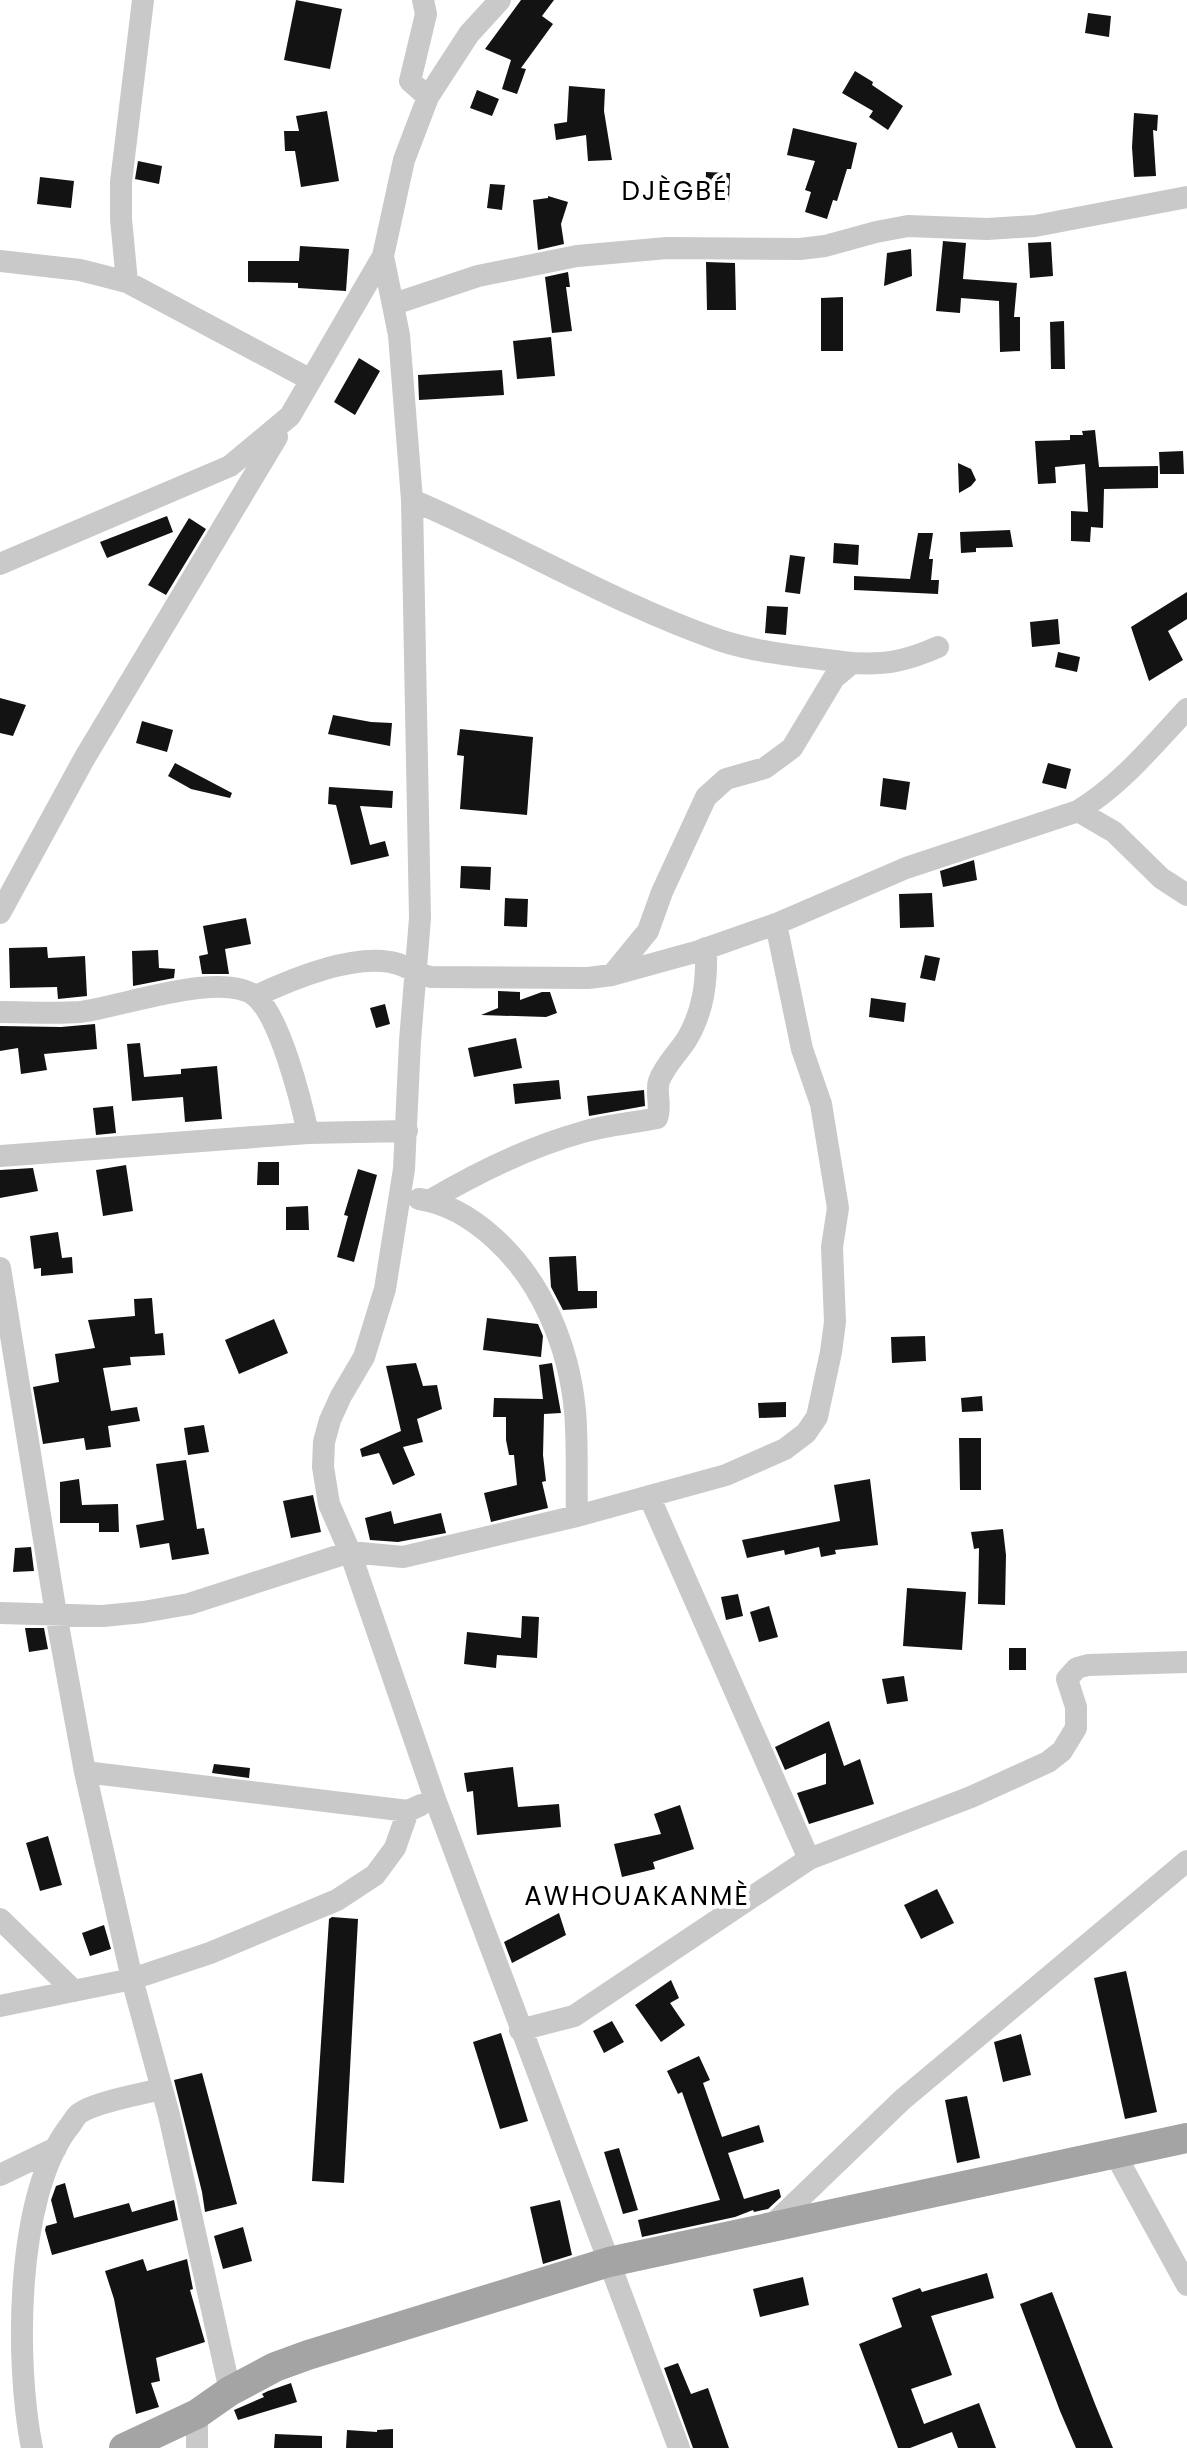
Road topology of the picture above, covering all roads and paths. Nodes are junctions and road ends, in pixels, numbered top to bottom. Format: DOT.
graph roads {
  1 [pos="143,0"];
  2 [pos="423,0"];
  3 [pos="500,0"];
  4 [pos="428,97"];
  5 [pos="1187,197"];
  6 [pos="383,256"];
  7 [pos="0,261"];
  8 [pos="127,282"];
  9 [pos="394,304"];
  10 [pos="311,380"];
  11 [pos="290,416"];
  12 [pos="412,500"];
  13 [pos="0,564"];
  14 [pos="938,647"];
  15 [pos="852,663"];
  16 [pos="1187,709"];
  17 [pos="1078,811"];
  18 [pos="1187,895"];
  19 [pos="0,913"];
  20 [pos="776,924"];
  21 [pos="706,948"];
  22 [pos="415,974"];
  23 [pos="612,975"];
  24 [pos="256,996"];
  25 [pos="0,1012"];
  26 [pos="407,1131"];
  27 [pos="308,1133"];
  28 [pos="0,1156"];
  29 [pos="402,1197"];
  30 [pos="429,1201"];
  31 [pos="0,1268"];
  32 [pos="649,1496"];
  33 [pos="577,1516"];
  34 [pos="350,1552"];
  35 [pos="0,1613"];
  36 [pos="56,1614"];
  37 [pos="1187,1662"];
  38 [pos="85,1772"];
  39 [pos="435,1799"];
  40 [pos="408,1811"];
  41 [pos="809,1859"];
  42 [pos="1187,1861"];
  43 [pos="0,1919"];
  44 [pos="132,1979"];
  45 [pos="74,1991"];
  46 [pos="0,2006"];
  47 [pos="520,2030"];
  48 [pos="161,2089"];
  49 [pos="1187,2138"];
  50 [pos="56,2148"];
  51 [pos="1115,2154"];
  52 [pos="0,2175"];
  53 [pos="767,2230"];
  54 [pos="609,2262"];
  55 [pos="1187,2285"];
  56 [pos="230,2391"];
  57 [pos="197,2414"];
  58 [pos="32,2448"];
  59 [pos="124,2448"];
  60 [pos="197,2448"];
  61 [pos="679,2448"];
  1 -- 8 [label="street"];
  2 -- 4 [label="street"];
  3 -- 4 [label="street"];
  4 -- 6 [label="street"];
  5 -- 9 [label="street"];
  6 -- 9 [label="street"];
  6 -- 10 [label="street"];
  7 -- 8 [label="street"];
  8 -- 10 [label="street"];
  9 -- 12 [label="street"];
  10 -- 11 [label="street"];
  11 -- 13 [label="street"];
  11 -- 19 [label="street"];
  12 -- 15 [label="street"];
  12 -- 22 [label="street"];
  14 -- 15 [label="street"];
  15 -- 23 [label="street"];
  16 -- 17 [label="street"];
  17 -- 18 [label="street"];
  17 -- 20 [label="street"];
  20 -- 21 [label="street"];
  20 -- 32 [label="street"];
  21 -- 23 [label="street"];
  21 -- 30 [label="street"];
  22 -- 23 [label="street"];
  22 -- 24 [label="street"];
  22 -- 26 [label="street"];
  24 -- 25 [label="street"];
  24 -- 27 [label="street"];
  26 -- 27 [label="street"];
  26 -- 29 [label="street"];
  27 -- 28 [label="street"];
  29 -- 30 [label="street"];
  29 -- 34 [label="street"];
  30 -- 33 [label="street"];
  31 -- 36 [label="street"];
  32 -- 33 [label="street"];
  32 -- 41 [label="street"];
  33 -- 34 [label="street"];
  34 -- 36 [label="street"];
  34 -- 39 [label="street"];
  35 -- 36 [label="street"];
  36 -- 38 [label="street"];
  37 -- 41 [label="street"];
  38 -- 40 [label="street"];
  38 -- 44 [label="street"];
  39 -- 40 [label="street"];
  39 -- 47 [label="street"];
  40 -- 44 [label="street"];
  41 -- 47 [label="street"];
  42 -- 53 [label="street"];
  43 -- 45 [label="street"];
  44 -- 45 [label="street"];
  44 -- 48 [label="street"];
  45 -- 46 [label="street"];
  47 -- 54 [label="street"];
  48 -- 50 [label="street"];
  48 -- 56 [label="street"];
  49 -- 51 [label="main road"];
  50 -- 52 [label="street"];
  50 -- 58 [label="street"];
  51 -- 53 [label="main road"];
  51 -- 55 [label="street"];
  53 -- 54 [label="main road"];
  54 -- 56 [label="main road"];
  54 -- 61 [label="street"];
  56 -- 57 [label="main road"];
  57 -- 59 [label="main road"];
  57 -- 60 [label="street"];
}
